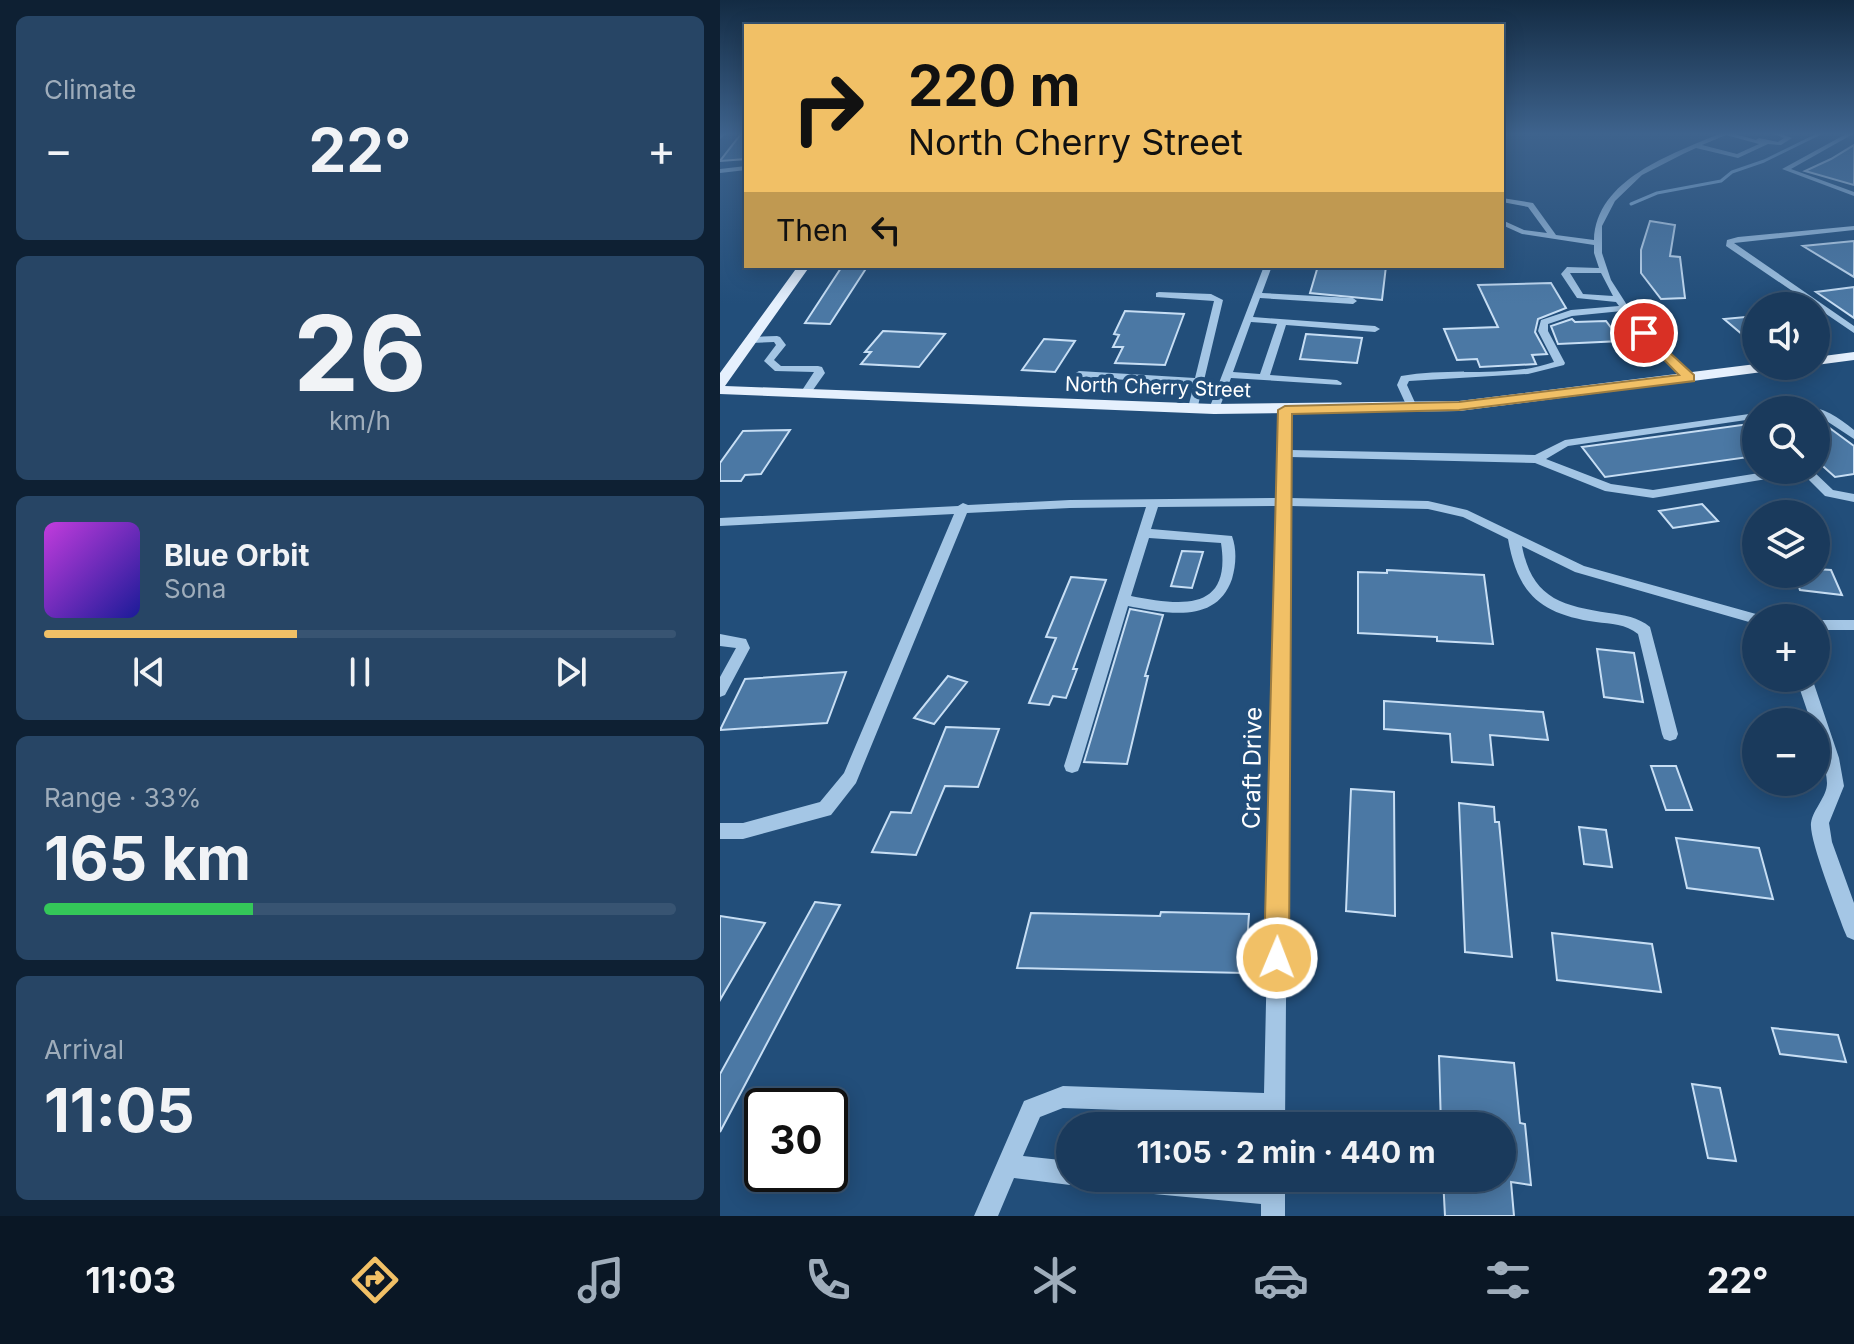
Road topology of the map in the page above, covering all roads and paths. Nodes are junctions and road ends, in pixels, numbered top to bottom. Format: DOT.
graph roads {
  1 [pos="1619,191"];
  2 [pos="1504,200"];
  3 [pos="1504,223"];
  4 [pos="1854,228"];
  5 [pos="1554,237"];
  6 [pos="1596,243"];
  7 [pos="803,268"];
  8 [pos="1267,268"];
  9 [pos="1603,271"];
  10 [pos="1159,295"];
  11 [pos="1257,295"];
  12 [pos="1353,301"];
  13 [pos="1620,303"];
  14 [pos="1248,319"];
  15 [pos="1282,322"];
  16 [pos="1375,329"];
  17 [pos="1854,330"];
  18 [pos="750,340"];
  19 [pos="1854,356"];
  20 [pos="1830,359"];
  21 [pos="1742,371"];
  22 [pos="1079,374"];
  23 [pos="1227,375"];
  24 [pos="1264,377"];
  25 [pos="1689,378"];
  26 [pos="1200,381"];
  27 [pos="720,383"];
  28 [pos="1337,383"];
  29 [pos="720,390"];
  30 [pos="804,395"];
  31 [pos="1412,407"];
  32 [pos="1193,408"];
  33 [pos="1214,409"];
  34 [pos="1285,410"];
  35 [pos="1830,415"];
  36 [pos="1742,421"];
  37 [pos="1854,436"];
  38 [pos="1285,453"];
  39 [pos="1537,459"];
  40 [pos="1742,480"];
  41 [pos="1819,484"];
  42 [pos="1854,498"];
  43 [pos="1284,502"];
  44 [pos="1153,503"];
  45 [pos="963,507"];
  46 [pos="720,522"];
  47 [pos="1144,533"];
  48 [pos="1514,537"];
  49 [pos="1123,600"];
  50 [pos="1742,615"];
  51 [pos="1830,625"];
  52 [pos="1854,625"];
  53 [pos="720,640"];
  54 [pos="720,691"];
  55 [pos="1809,692"];
  56 [pos="1670,734"];
  57 [pos="1072,766"];
  58 [pos="720,831"];
  59 [pos="1854,930"];
  60 [pos="1239,1112"];
  61 [pos="1274,1112"];
  62 [pos="1007,1166"];
  63 [pos="1056,1171"];
  64 [pos="1237,1192"];
  65 [pos="1273,1196"];
  66 [pos="986,1216"];
  1 -- 6 [label="street"];
  2 -- 5 [label="street"];
  3 -- 5 [label="street"];
  4 -- 17 [label="street"];
  5 -- 6 [label="street"];
  6 -- 9 [label="street"];
  7 -- 18 [label="main road"];
  8 -- 11 [label="street"];
  9 -- 13 [label="street"];
  9 -- 13 [label="street"];
  10 -- 26 [label="street"];
  11 -- 12 [label="street"];
  11 -- 14 [label="street"];
  13 -- 25 [label="street"];
  13 -- 31 [label="street"];
  14 -- 15 [label="street"];
  14 -- 23 [label="street"];
  15 -- 16 [label="street"];
  15 -- 24 [label="street"];
  18 -- 27 [label="main road"];
  18 -- 30 [label="street"];
  19 -- 20 [label="main road"];
  21 -- 25 [label="main road, North Cherry Street"];
  22 -- 26 [label="street"];
  23 -- 24 [label="street"];
  23 -- 33 [label="street"];
  24 -- 28 [label="street"];
  25 -- 31 [label="main road, North Cherry Street"];
  26 -- 32 [label="street"];
  29 -- 30 [label="main road, North Cherry Street"];
  30 -- 32 [label="main road, North Cherry Street"];
  31 -- 34 [label="main road, North Cherry Street"];
  32 -- 33 [label="main road, North Cherry Street"];
  33 -- 34 [label="main road, North Cherry Street"];
  34 -- 38 [label="street, Craft Drive"];
  35 -- 37 [label="street"];
  36 -- 39 [label="street"];
  38 -- 39 [label="street"];
  38 -- 43 [label="street, Craft Drive"];
  39 -- 40 [label="street"];
  41 -- 42 [label="street"];
  43 -- 44 [label="street"];
  43 -- 48 [label="street"];
  43 -- 61 [label="street, Craft Drive"];
  44 -- 45 [label="street"];
  44 -- 47 [label="street"];
  45 -- 46 [label="street"];
  45 -- 58 [label="street"];
  47 -- 49 [label="street"];
  47 -- 49 [label="street"];
  48 -- 50 [label="street"];
  48 -- 56 [label="street"];
  49 -- 57 [label="street"];
  51 -- 52 [label="street"];
  53 -- 54 [label="street"];
  55 -- 59 [label="street"];
  60 -- 62 [label="street"];
  62 -- 63 [label="street"];
  62 -- 66 [label="street"];
  64 -- 65 [label="street"];
}
